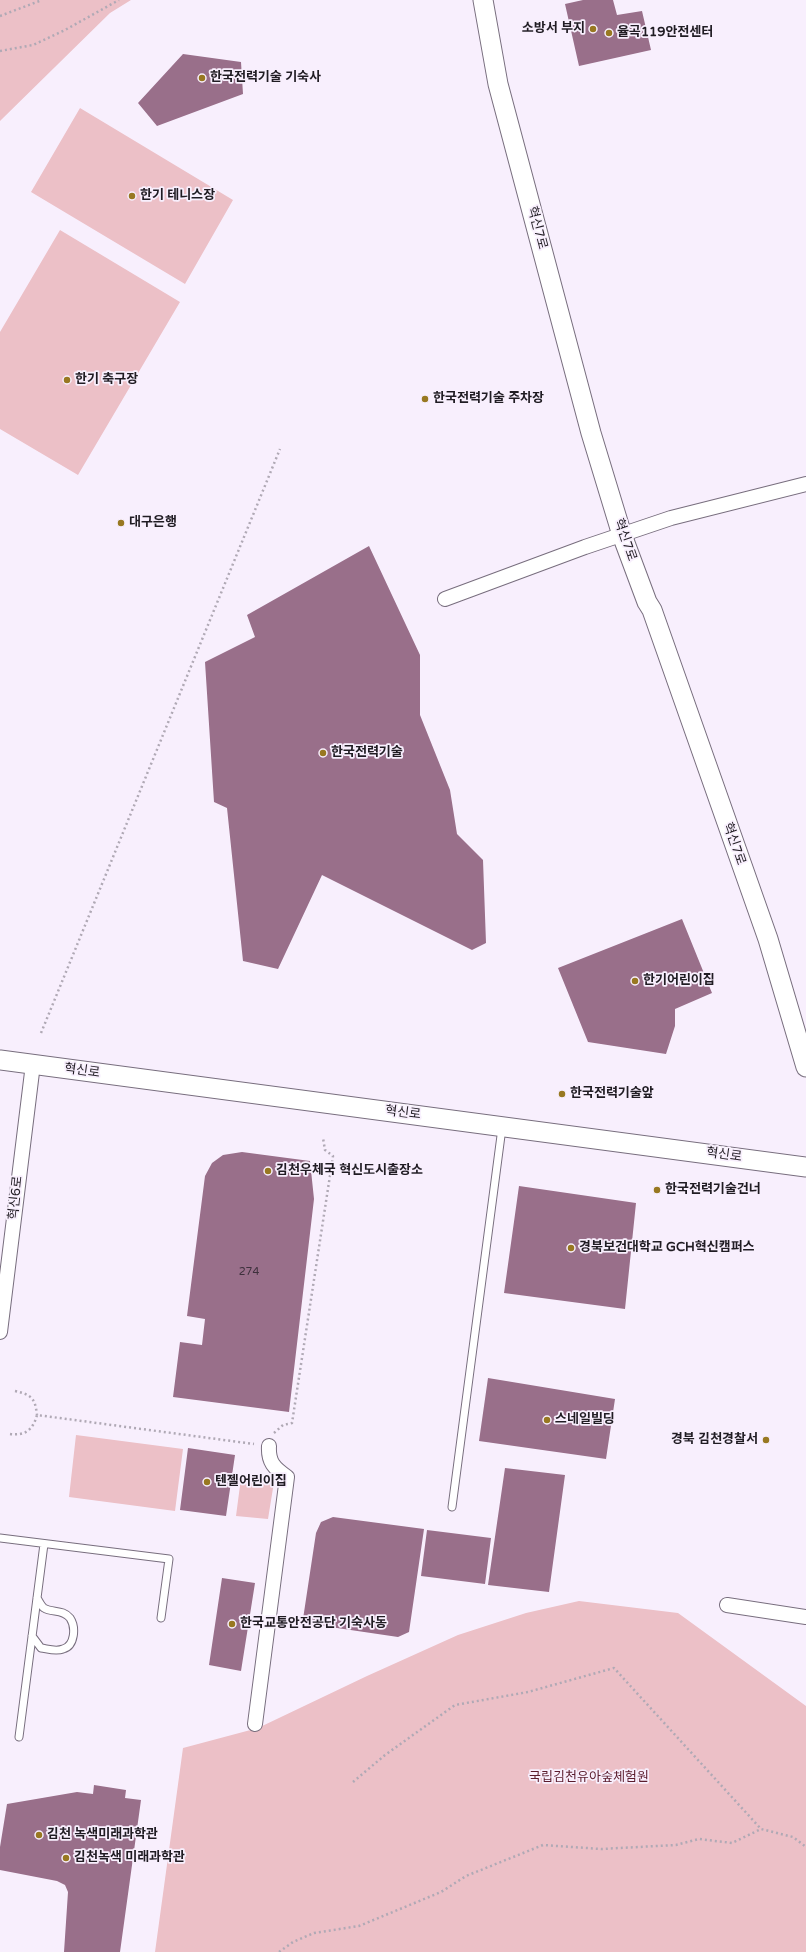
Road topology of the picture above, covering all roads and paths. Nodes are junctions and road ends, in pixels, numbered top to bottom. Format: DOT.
graph roads {
  1 [pos="42,0"];
  2 [pos="119,0"];
  3 [pos="483,0"];
  4 [pos="0,16"];
  5 [pos="0,52"];
  6 [pos="280,449"];
  7 [pos="806,484"];
  8 [pos="622,535"];
  9 [pos="445,599"];
  10 [pos="41,1033"];
  11 [pos="0,1060"];
  12 [pos="33,1064"];
  13 [pos="806,1067"];
  14 [pos="502,1126"];
  15 [pos="324,1138"];
  16 [pos="806,1167"];
  17 [pos="0,1332"];
  18 [pos="15,1391"];
  19 [pos="37,1415"];
  20 [pos="10,1434"];
  21 [pos="269,1446"];
  22 [pos="452,1507"];
  23 [pos="0,1538"];
  24 [pos="44,1544"];
  25 [pos="36,1598"];
  26 [pos="727,1606"];
  27 [pos="806,1617"];
  28 [pos="161,1618"];
  29 [pos="32,1636"];
  30 [pos="255,1724"];
  31 [pos="19,1737"];
  32 [pos="353,1782"];
  33 [pos="761,1829"];
  34 [pos="806,1847"];
  35 [pos="280,1952"];
  1 -- 4 [label="path"];
  2 -- 5 [label="path"];
  3 -- 8 [label="street, 혁신7로"];
  6 -- 10 [label="path"];
  7 -- 8 [label="street"];
  8 -- 9 [label="street"];
  8 -- 13 [label="street, 혁신7로"];
  11 -- 12 [label="street, 혁신로"];
  12 -- 14 [label="street, 혁신로"];
  12 -- 17 [label="street, 혁신6로"];
  14 -- 16 [label="street, 혁신로"];
  14 -- 22 [label="lane"];
  15 -- 21 [label="path"];
  18 -- 19 [label="path"];
  19 -- 20 [label="path"];
  19 -- 21 [label="path"];
  21 -- 30 [label="street"];
  23 -- 24 [label="lane"];
  24 -- 25 [label="lane"];
  24 -- 28 [label="lane"];
  25 -- 29 [label="lane"];
  25 -- 29 [label="lane"];
  26 -- 27 [label="street"];
  29 -- 31 [label="lane"];
  32 -- 33 [label="path"];
  33 -- 34 [label="path"];
  33 -- 35 [label="path"];
}
